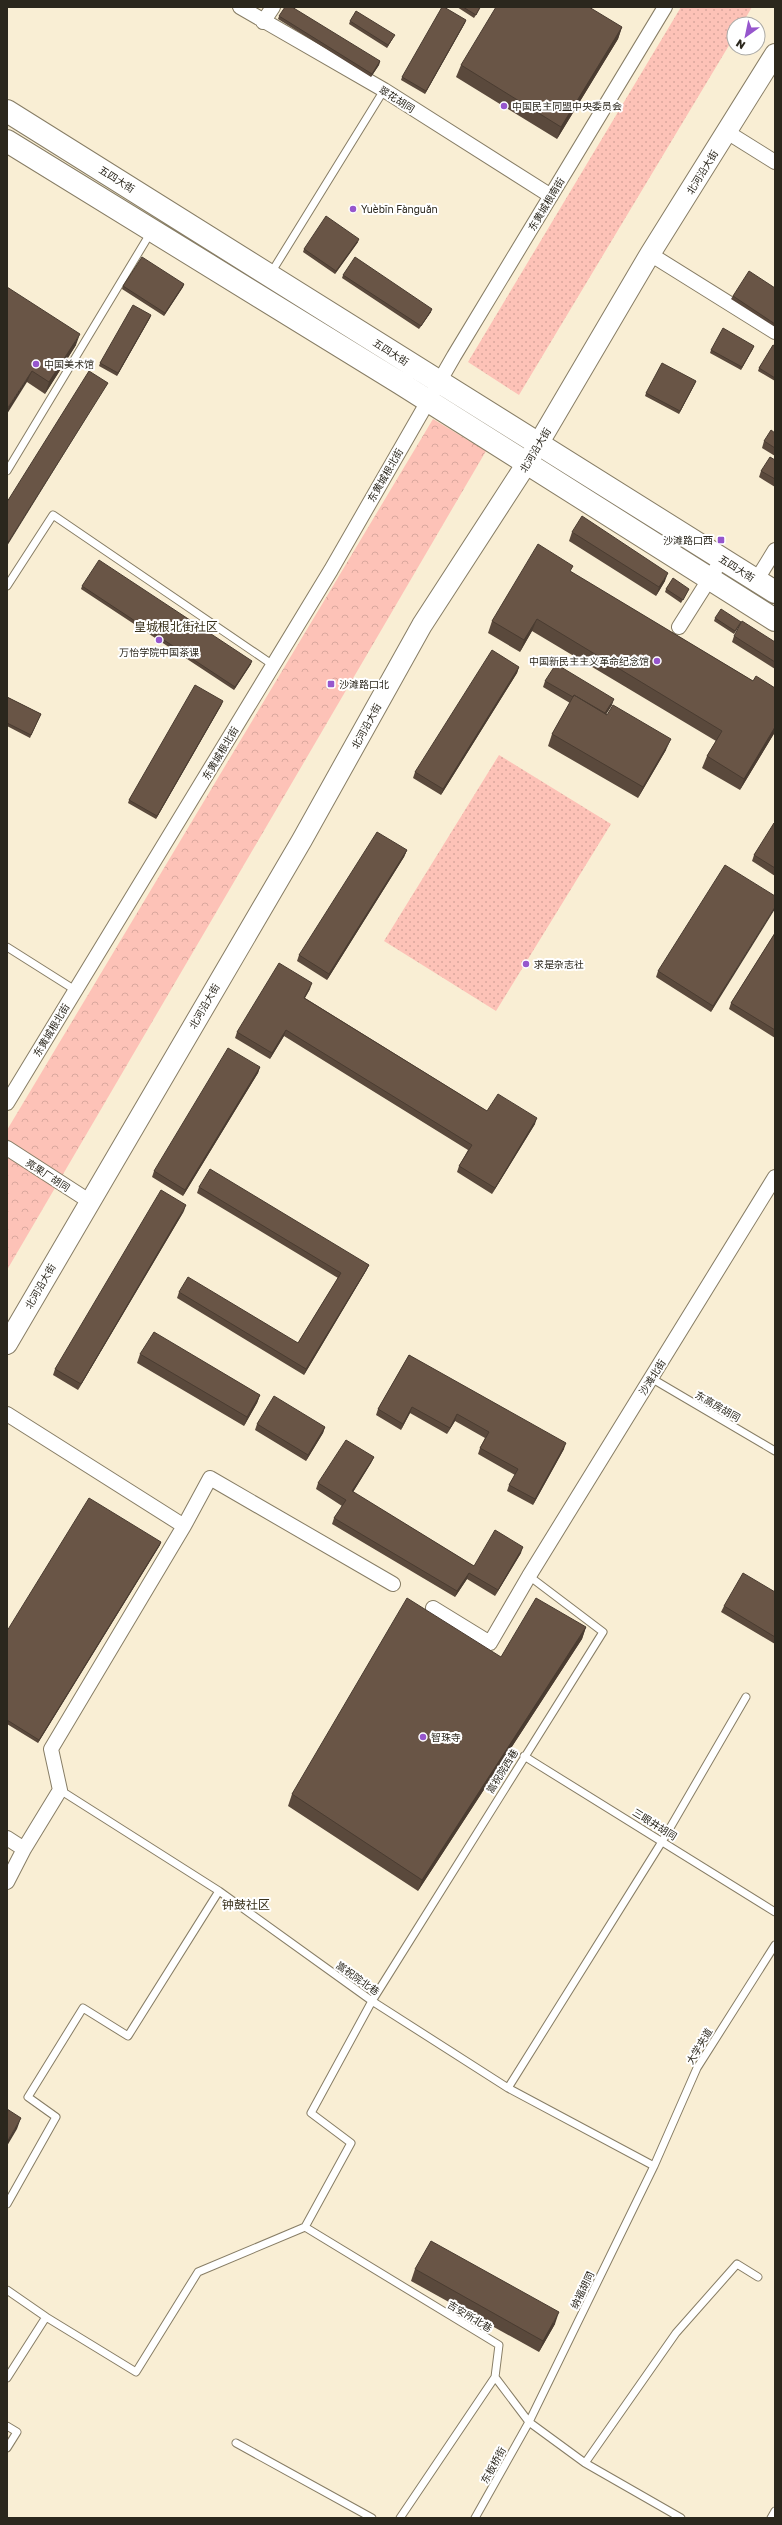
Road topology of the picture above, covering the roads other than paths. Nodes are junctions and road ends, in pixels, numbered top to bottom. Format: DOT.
graph roads {
  1 [pos="240,7"];
  2 [pos="273,7"];
  3 [pos="665,7"];
  4 [pos="263,22"];
  5 [pos="775,54"];
  6 [pos="384,90"];
  7 [pos="7,111"];
  8 [pos="727,132"];
  9 [pos="8,145"];
  10 [pos="775,162"];
  11 [pos="551,196"];
  12 [pos="152,230"];
  13 [pos="650,254"];
  14 [pos="270,275"];
  15 [pos="775,332"];
  16 [pos="439,382"];
  17 [pos="428,400"];
  18 [pos="538,444"];
  19 [pos="527,463"];
  20 [pos="7,471"];
  21 [pos="775,550"];
  22 [pos="722,559"];
  23 [pos="710,579"];
  24 [pos="756,581"];
  25 [pos="7,586"];
  26 [pos="775,592"];
  27 [pos="775,620"];
  28 [pos="680,627"];
  29 [pos="273,665"];
  30 [pos="7,948"];
  31 [pos="75,990"];
  32 [pos="7,1103"];
  33 [pos="7,1148"];
  34 [pos="775,1177"];
  35 [pos="89,1201"];
  36 [pos="7,1344"];
  37 [pos="651,1378"];
  38 [pos="7,1414"];
  39 [pos="775,1451"];
  40 [pos="184,1526"];
  41 [pos="529,1576"];
  42 [pos="393,1584"];
  43 [pos="433,1608"];
  44 [pos="746,1697"];
  45 [pos="524,1756"];
  46 [pos="60,1790"];
  47 [pos="7,1838"];
  48 [pos="663,1840"];
  49 [pos="24,1849"];
  50 [pos="7,1882"];
  51 [pos="219,1891"];
  52 [pos="775,1912"];
  53 [pos="775,1945"];
  54 [pos="372,2001"];
  55 [pos="508,2088"];
  56 [pos="654,2166"];
  57 [pos="7,2204"];
  58 [pos="305,2227"];
  59 [pos="758,2277"];
  60 [pos="7,2290"];
  61 [pos="46,2317"];
  62 [pos="495,2377"];
  63 [pos="7,2378"];
  64 [pos="528,2422"];
  65 [pos="7,2426"];
  66 [pos="236,2443"];
  67 [pos="7,2448"];
  68 [pos="585,2463"];
  69 [pos="775,2511"];
  70 [pos="372,2518"];
  71 [pos="400,2518"];
  72 [pos="475,2518"];
  73 [pos="681,2518"];
  74 [pos="771,2518"];
  1 -- 4 [label="street, 翠花胡同"];
  2 -- 4 [label="street"];
  3 -- 11 [label="street, 东黄城根南街"];
  4 -- 6 [label="street, 翠花胡同"];
  5 -- 8 [label="main road, 北河沿大街"];
  6 -- 11 [label="street, 翠花胡同"];
  6 -- 14 [label="lane"];
  7 -- 14 [label="main road, 五四大街"];
  8 -- 10 [label="street"];
  8 -- 13 [label="main road, 北河沿大街"];
  9 -- 12 [label="main road, 五四大街"];
  11 -- 16 [label="street, 东黄城根南街"];
  12 -- 17 [label="main road, 五四大街"];
  12 -- 20 [label="lane"];
  13 -- 15 [label="street"];
  13 -- 18 [label="main road, 北河沿大街"];
  14 -- 16 [label="main road, 五四大街"];
  16 -- 17 [label="street, 东黄城根南街"];
  16 -- 18 [label="main road, 五四大街"];
  17 -- 19 [label="main road, 五四大街"];
  17 -- 29 [label="street, 东黄城根北街"];
  18 -- 19 [label="main road, 北河沿大街"];
  18 -- 22 [label="main road, 五四大街"];
  19 -- 23 [label="main road, 五四大街"];
  19 -- 35 [label="main road, 北河沿大街"];
  21 -- 24 [label="street"];
  22 -- 23 [label="street"];
  22 -- 24 [label="main road, 五四大街"];
  23 -- 27 [label="main road, 五四大街"];
  23 -- 28 [label="street"];
  24 -- 26 [label="main road, 五四大街"];
  25 -- 29 [label="lane"];
  29 -- 31 [label="street, 东黄城根北街"];
  30 -- 31 [label="lane"];
  31 -- 32 [label="street, 东黄城根北街"];
  33 -- 35 [label="street, 亮果厂胡同"];
  34 -- 37 [label="street, 沙滩北街"];
  35 -- 36 [label="main road, 北河沿大街"];
  37 -- 39 [label="lane, 东高房胡同"];
  37 -- 41 [label="street, 沙滩北街"];
  38 -- 40 [label="street"];
  40 -- 42 [label="street"];
  40 -- 46 [label="street"];
  41 -- 43 [label="street, 沙滩北街"];
  41 -- 45 [label="lane, 嵩祝院西巷"];
  44 -- 48 [label="lane"];
  45 -- 48 [label="lane, 三眼井胡同"];
  45 -- 54 [label="lane, 嵩祝院西巷"];
  46 -- 49 [label="street"];
  46 -- 51 [label="lane, 嵩祝院北巷"];
  47 -- 49 [label="street"];
  48 -- 52 [label="lane, 三眼井胡同"];
  48 -- 55 [label="lane"];
  49 -- 50 [label="street"];
  51 -- 54 [label="lane, 嵩祝院北巷"];
  51 -- 57 [label="lane"];
  53 -- 56 [label="lane, 大学夹道"];
  54 -- 55 [label="lane, 嵩祝院北巷"];
  54 -- 58 [label="lane, 嵩祝院西巷"];
  55 -- 56 [label="lane, 嵩祝院北巷"];
  56 -- 64 [label="lane, 纳福胡同"];
  58 -- 61 [label="lane"];
  58 -- 62 [label="lane, 吉安所北巷"];
  59 -- 68 [label="lane"];
  60 -- 61 [label="lane"];
  61 -- 63 [label="lane"];
  62 -- 64 [label="lane"];
  62 -- 71 [label="lane"];
  64 -- 68 [label="lane"];
  64 -- 72 [label="lane, 东板桥街"];
  65 -- 67 [label="lane"];
  66 -- 70 [label="lane"];
  68 -- 73 [label="lane"];
  69 -- 74 [label="lane"];
}
